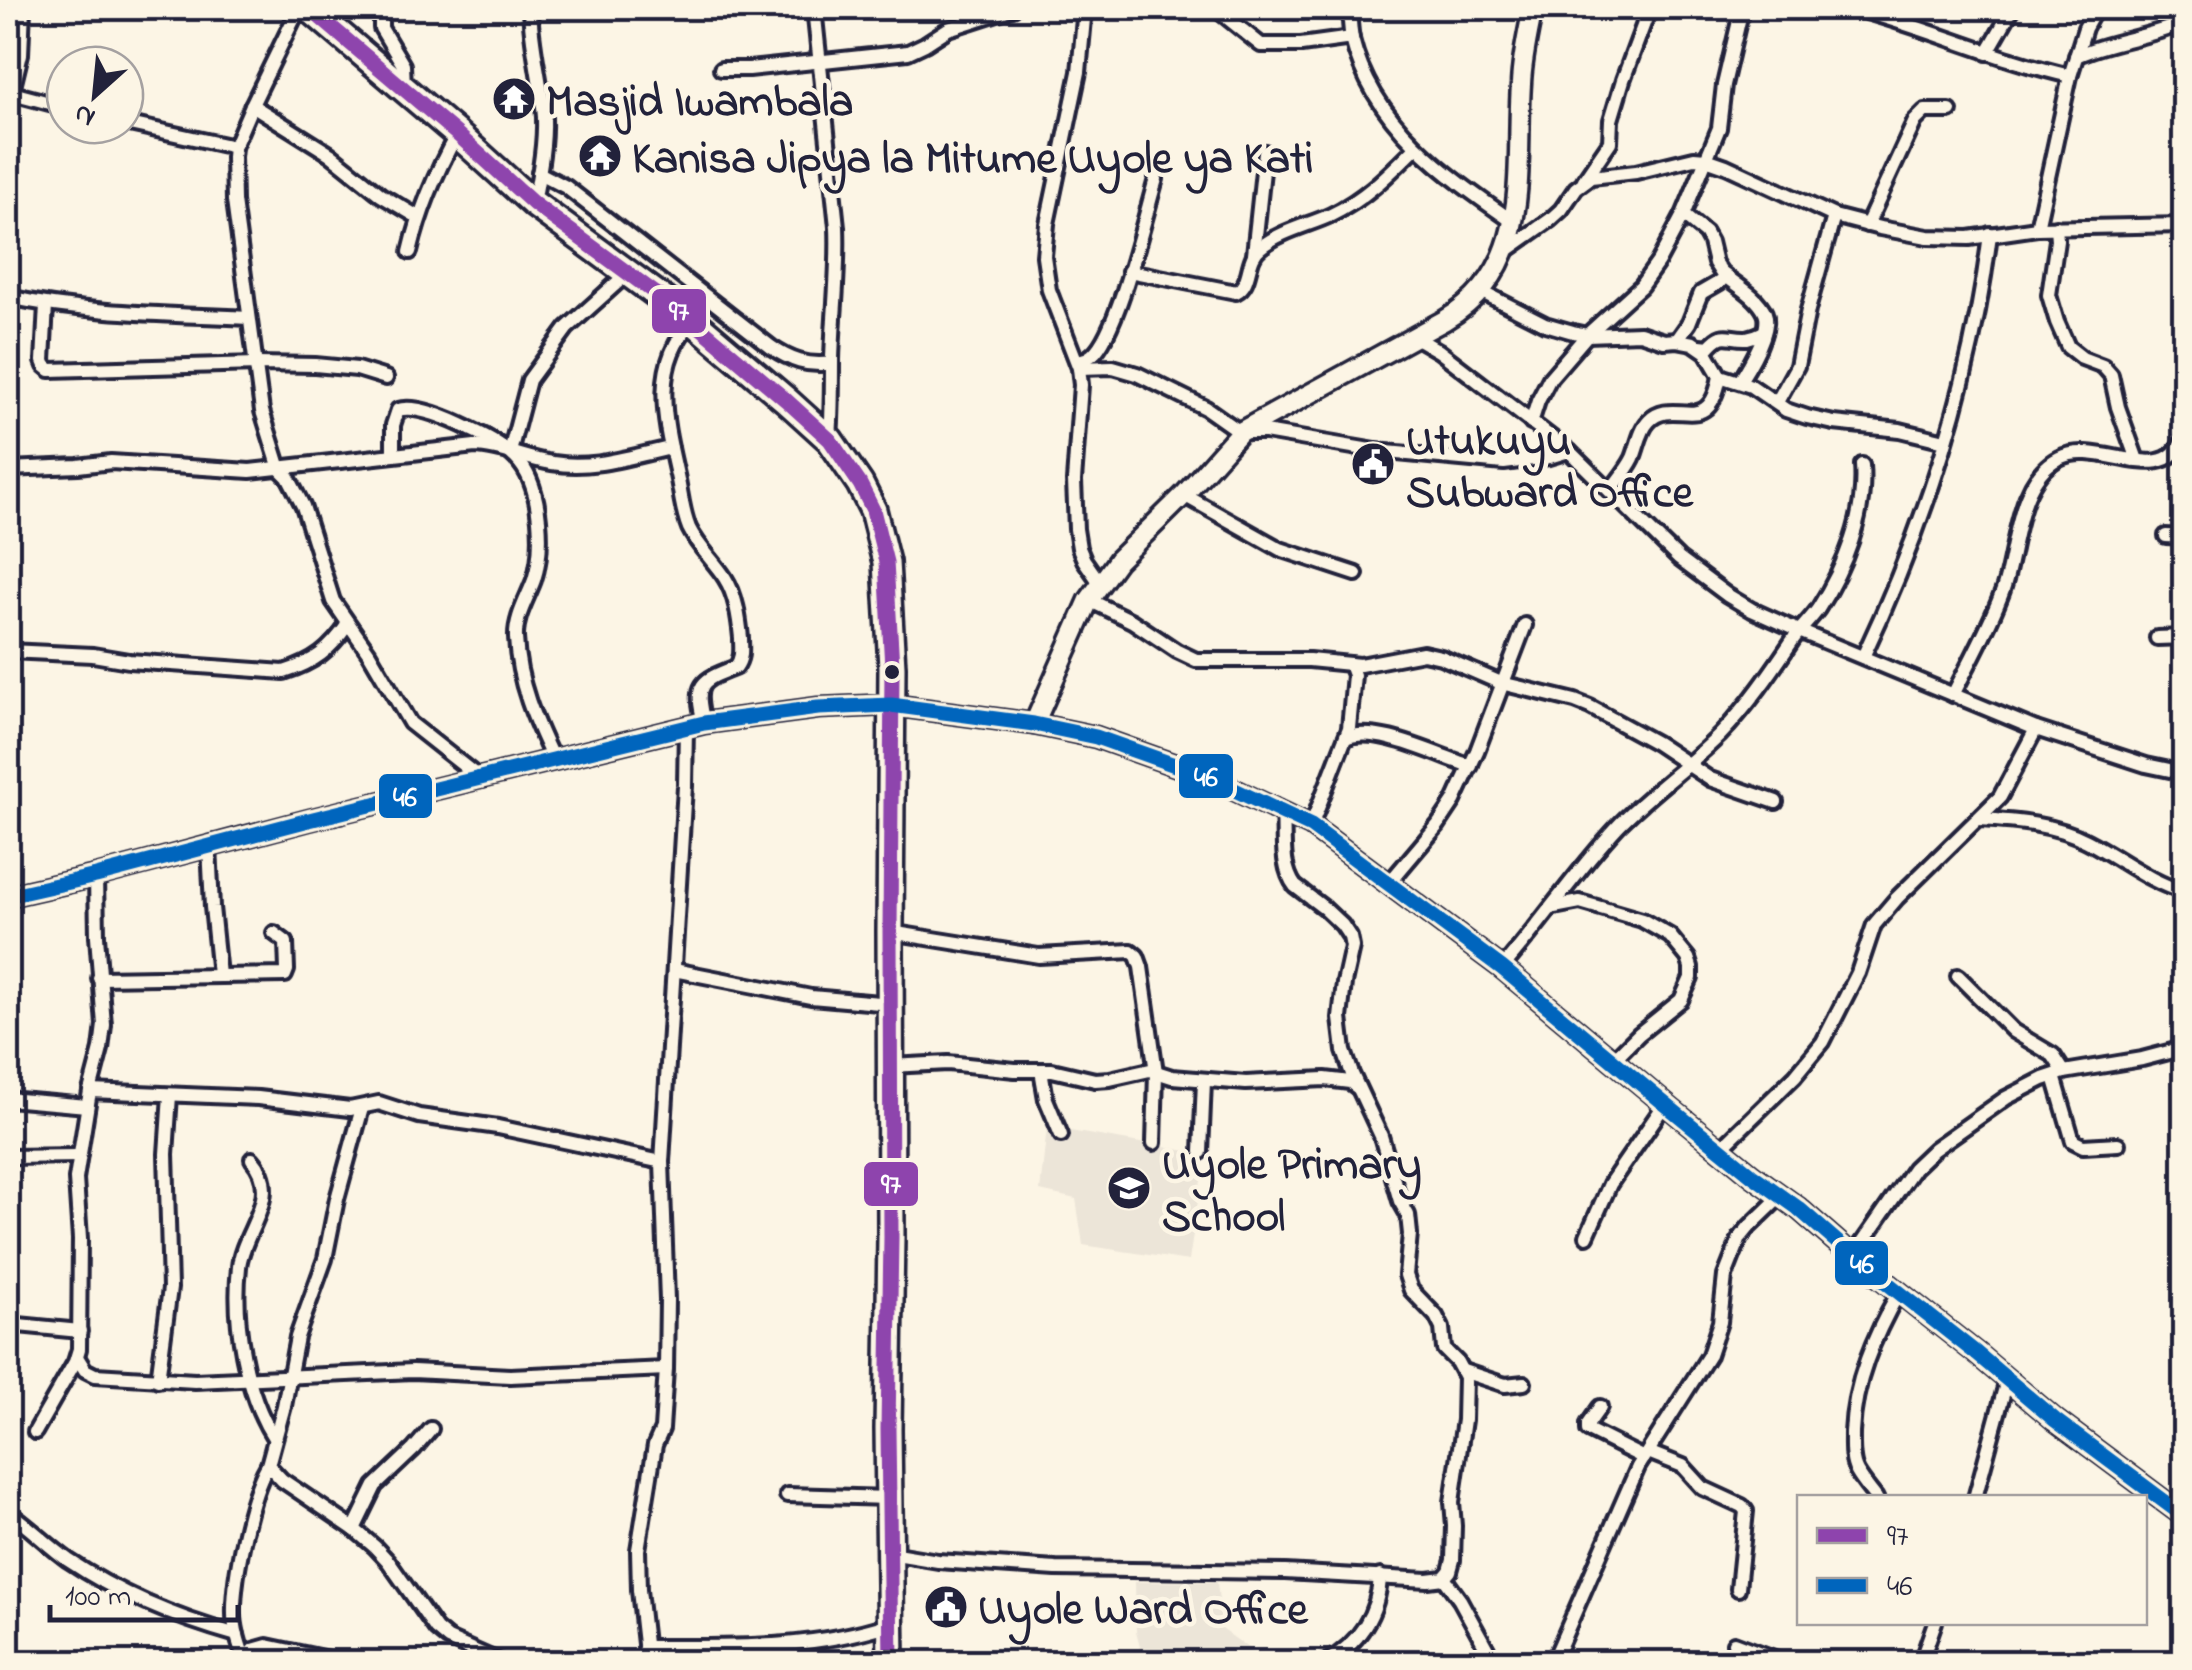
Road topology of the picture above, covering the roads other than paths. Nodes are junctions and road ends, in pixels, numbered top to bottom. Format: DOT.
graph roads {
  1 [pos="23,8"];
  2 [pos="299,8"];
  3 [pos="309,8"];
  4 [pos="381,8"];
  5 [pos="530,8"];
  6 [pos="814,8"];
  7 [pos="1012,8"];
  8 [pos="1085,8"];
  9 [pos="1215,8"];
  10 [pos="1349,8"];
  11 [pos="1532,8"];
  12 [pos="1742,8"];
  13 [pos="1852,8"];
  14 [pos="2012,8"];
  15 [pos="2096,8"];
  16 [pos="1887,13"];
  17 [pos="1646,18"];
  18 [pos="2184,22"];
  19 [pos="1352,38"];
  20 [pos="1987,53"];
  21 [pos="2076,56"];
  22 [pos="818,60"];
  23 [pos="721,69"];
  24 [pos="2070,76"];
  25 [pos="404,89"];
  26 [pos="12,93"];
  27 [pos="45,102"];
  28 [pos="252,105"];
  29 [pos="8,108"];
  30 [pos="1950,111"];
  31 [pos="145,127"];
  32 [pos="457,134"];
  33 [pos="234,146"];
  34 [pos="1416,148"];
  35 [pos="1265,152"];
  36 [pos="1706,159"];
  37 [pos="539,173"];
  38 [pos="1156,179"];
  39 [pos="1582,182"];
  40 [pos="534,204"];
  41 [pos="1683,215"];
  42 [pos="1834,216"];
  43 [pos="418,217"];
  44 [pos="1515,223"];
  45 [pos="2184,224"];
  46 [pos="1867,225"];
  47 [pos="2037,228"];
  48 [pos="2056,228"];
  49 [pos="1990,234"];
  50 [pos="1506,251"];
  51 [pos="410,252"];
  52 [pos="1254,254"];
  53 [pos="1130,271"];
  54 [pos="629,272"];
  55 [pos="1723,274"];
  56 [pos="1482,292"];
  57 [pos="8,296"];
  58 [pos="46,305"];
  59 [pos="248,318"];
  60 [pos="693,321"];
  61 [pos="1764,332"];
  62 [pos="1587,334"];
  63 [pos="1415,337"];
  64 [pos="1677,340"];
  65 [pos="1700,346"];
  66 [pos="832,362"];
  67 [pos="257,364"];
  68 [pos="1078,364"];
  69 [pos="1720,376"];
  70 [pos="386,378"];
  71 [pos="1740,381"];
  72 [pos="1776,402"];
  73 [pos="1531,422"];
  74 [pos="1240,432"];
  75 [pos="2184,437"];
  76 [pos="830,440"];
  77 [pos="1945,441"];
  78 [pos="671,448"];
  79 [pos="1569,451"];
  80 [pos="510,452"];
  81 [pos="392,455"];
  82 [pos="2137,460"];
  83 [pos="1862,465"];
  84 [pos="8,469"];
  85 [pos="280,469"];
  86 [pos="1610,491"];
  87 [pos="1184,496"];
  88 [pos="2166,536"];
  89 [pos="2184,538"];
  90 [pos="1356,574"];
  91 [pos="1100,583"];
  92 [pos="1090,600"];
  93 [pos="348,624"];
  94 [pos="1525,625"];
  95 [pos="1799,632"];
  96 [pos="2184,637"];
  97 [pos="2157,638"];
  98 [pos="8,651"];
  99 [pos="1864,657"];
  100 [pos="1350,664"];
  101 [pos="1501,683"];
  102 [pos="1953,695"];
  103 [pos="891,705"];
  104 [pos="1034,724"];
  105 [pos="695,725"];
  106 [pos="2036,729"];
  107 [pos="1346,738"];
  108 [pos="554,761"];
  109 [pos="1688,764"];
  110 [pos="1471,766"];
  111 [pos="2184,773"];
  112 [pos="482,780"];
  113 [pos="1776,802"];
  114 [pos="1283,812"];
  115 [pos="1979,819"];
  116 [pos="1311,826"];
  117 [pos="209,846"];
  118 [pos="96,876"];
  119 [pos="1388,883"];
  120 [pos="2184,892"];
  121 [pos="8,896"];
  122 [pos="1550,909"];
  123 [pos="890,932"];
  124 [pos="274,933"];
  125 [pos="1502,968"];
  126 [pos="674,970"];
  127 [pos="219,976"];
  128 [pos="1958,976"];
  129 [pos="100,978"];
  130 [pos="891,1004"];
  131 [pos="2184,1048"];
  132 [pos="1614,1059"];
  133 [pos="891,1066"];
  134 [pos="1041,1070"];
  135 [pos="1156,1072"];
  136 [pos="2059,1074"];
  137 [pos="1204,1080"];
  138 [pos="1360,1089"];
  139 [pos="90,1091"];
  140 [pos="170,1095"];
  141 [pos="8,1099"];
  142 [pos="1665,1104"];
  143 [pos="87,1106"];
  144 [pos="362,1108"];
  145 [pos="1061,1135"];
  146 [pos="1154,1144"];
  147 [pos="2118,1144"];
  148 [pos="1720,1150"];
  149 [pos="1201,1152"];
  150 [pos="78,1156"];
  151 [pos="8,1157"];
  152 [pos="252,1159"];
  153 [pos="662,1162"];
  154 [pos="1781,1196"];
  155 [pos="1587,1236"];
  156 [pos="1852,1256"];
  157 [pos="1899,1292"];
  158 [pos="8,1324"];
  159 [pos="80,1331"];
  160 [pos="78,1357"];
  161 [pos="666,1370"];
  162 [pos="1463,1372"];
  163 [pos="290,1378"];
  164 [pos="158,1380"];
  165 [pos="248,1380"];
  166 [pos="2006,1380"];
  167 [pos="1524,1383"];
  168 [pos="1600,1407"];
  169 [pos="431,1429"];
  170 [pos="35,1432"];
  171 [pos="274,1438"];
  172 [pos="1646,1455"];
  173 [pos="268,1465"];
  174 [pos="787,1495"];
  175 [pos="1874,1495"];
  176 [pos="1976,1495"];
  177 [pos="889,1498"];
  178 [pos="8,1512"];
  179 [pos="2184,1516"];
  180 [pos="354,1529"];
  181 [pos="890,1553"];
  182 [pos="1380,1576"];
  183 [pos="1444,1578"];
  184 [pos="1738,1590"];
  185 [pos="890,1624"];
  186 [pos="1934,1625"];
  187 [pos="236,1635"];
  188 [pos="1734,1643"];
  189 [pos="646,1647"];
  190 [pos="245,1662"];
  191 [pos="342,1662"];
  192 [pos="500,1662"];
  193 [pos="647,1662"];
  194 [pos="892,1662"];
  195 [pos="1326,1662"];
  196 [pos="1494,1662"];
  197 [pos="1553,1662"];
  198 [pos="1786,1662"];
  199 [pos="1922,1662"];
  1 -- 26 [label="street"];
  2 -- 28 [label="street"];
  3 -- 25 [label="highway"];
  4 -- 25 [label="street"];
  5 -- 37 [label="street"];
  6 -- 22 [label="street"];
  7 -- 22 [label="street"];
  8 -- 68 [label="street"];
  9 -- 19 [label="street"];
  10 -- 19 [label="street"];
  11 -- 44 [label="street"];
  12 -- 36 [label="street"];
  13 -- 16 [label="street"];
  14 -- 20 [label="street"];
  15 -- 21 [label="street"];
  16 -- 20 [label="street"];
  17 -- 39 [label="street"];
  18 -- 21 [label="street"];
  19 -- 34 [label="street"];
  20 -- 24 [label="street"];
  21 -- 24 [label="street"];
  22 -- 23 [label="street"];
  22 -- 66 [label="street"];
  24 -- 47 [label="street"];
  25 -- 32 [label="highway"];
  26 -- 27 [label="street"];
  26 -- 29 [label="street"];
  28 -- 33 [label="street"];
  28 -- 43 [label="street"];
  30 -- 46 [label="street"];
  31 -- 33 [label="street"];
  32 -- 40 [label="highway"];
  32 -- 43 [label="street"];
  33 -- 59 [label="street"];
  34 -- 44 [label="street"];
  34 -- 52 [label="street"];
  35 -- 52 [label="street"];
  36 -- 39 [label="street"];
  36 -- 41 [label="street"];
  36 -- 42 [label="street"];
  37 -- 40 [label="street"];
  37 -- 66 [label="street"];
  38 -- 53 [label="street"];
  39 -- 50 [label="street"];
  40 -- 54 [label="highway"];
  41 -- 55 [label="street"];
  41 -- 62 [label="street"];
  42 -- 46 [label="street"];
  42 -- 72 [label="street"];
  43 -- 51 [label="street"];
  44 -- 50 [label="street"];
  45 -- 48 [label="street"];
  46 -- 49 [label="street"];
  47 -- 48 [label="street"];
  47 -- 49 [label="street"];
  48 -- 82 [label="street"];
  49 -- 77 [label="street"];
  50 -- 56 [label="street"];
  52 -- 53 [label="street"];
  53 -- 68 [label="street"];
  54 -- 60 [label="highway"];
  54 -- 80 [label="street"];
  55 -- 61 [label="street"];
  55 -- 64 [label="street"];
  56 -- 62 [label="street"];
  56 -- 63 [label="street"];
  57 -- 58 [label="street"];
  58 -- 59 [label="street"];
  58 -- 67 [label="street"];
  59 -- 67 [label="street"];
  60 -- 76 [label="highway"];
  60 -- 78 [label="street"];
  61 -- 65 [label="street"];
  61 -- 71 [label="street"];
  62 -- 64 [label="street"];
  62 -- 73 [label="street"];
  63 -- 73 [label="street"];
  63 -- 74 [label="street"];
  64 -- 65 [label="street"];
  65 -- 69 [label="street"];
  66 -- 76 [label="street"];
  67 -- 70 [label="street"];
  67 -- 85 [label="street"];
  68 -- 74 [label="street"];
  68 -- 91 [label="street"];
  69 -- 71 [label="street"];
  69 -- 86 [label="street"];
  71 -- 72 [label="street"];
  72 -- 77 [label="street"];
  73 -- 79 [label="street"];
  74 -- 79 [label="street"];
  74 -- 87 [label="street"];
  75 -- 82 [label="street"];
  76 -- 103 [label="highway"];
  77 -- 99 [label="street"];
  78 -- 80 [label="street"];
  78 -- 105 [label="street"];
  79 -- 86 [label="street"];
  80 -- 81 [label="street"];
  80 -- 81 [label="street"];
  80 -- 108 [label="street"];
  81 -- 85 [label="street"];
  82 -- 102 [label="street"];
  83 -- 95 [label="street"];
  84 -- 85 [label="street"];
  85 -- 93 [label="street"];
  86 -- 95 [label="street"];
  87 -- 90 [label="street"];
  87 -- 91 [label="street"];
  88 -- 89 [label="street"];
  91 -- 92 [label="street"];
  92 -- 100 [label="street"];
  92 -- 104 [label="street"];
  93 -- 98 [label="street"];
  93 -- 112 [label="street"];
  94 -- 101 [label="street"];
  95 -- 99 [label="street"];
  95 -- 109 [label="street"];
  96 -- 97 [label="street"];
  99 -- 102 [label="street"];
  100 -- 101 [label="street"];
  100 -- 107 [label="street"];
  101 -- 109 [label="street"];
  101 -- 110 [label="street"];
  102 -- 106 [label="street"];
  103 -- 104 [label="street"];
  103 -- 105 [label="street"];
  103 -- 123 [label="highway"];
  104 -- 114 [label="street"];
  105 -- 108 [label="street"];
  105 -- 126 [label="street"];
  106 -- 111 [label="street"];
  106 -- 115 [label="street"];
  107 -- 110 [label="street"];
  107 -- 116 [label="street"];
  108 -- 112 [label="street"];
  109 -- 113 [label="street"];
  109 -- 122 [label="street"];
  110 -- 119 [label="street"];
  112 -- 117 [label="street"];
  114 -- 116 [label="street"];
  114 -- 138 [label="street"];
  115 -- 120 [label="street"];
  115 -- 148 [label="street"];
  116 -- 119 [label="street"];
  117 -- 118 [label="street"];
  117 -- 127 [label="street"];
  118 -- 121 [label="street"];
  118 -- 129 [label="street"];
  119 -- 125 [label="street"];
  122 -- 125 [label="street"];
  122 -- 132 [label="street"];
  123 -- 130 [label="highway"];
  123 -- 135 [label="street"];
  124 -- 127 [label="street"];
  125 -- 132 [label="street"];
  126 -- 130 [label="street"];
  126 -- 153 [label="street"];
  127 -- 129 [label="street"];
  128 -- 136 [label="street"];
  129 -- 139 [label="street"];
  130 -- 133 [label="highway"];
  131 -- 136 [label="street"];
  132 -- 142 [label="street"];
  133 -- 134 [label="street"];
  133 -- 177 [label="highway"];
  134 -- 135 [label="street"];
  134 -- 145 [label="street"];
  135 -- 137 [label="street"];
  135 -- 146 [label="street"];
  136 -- 147 [label="street"];
  136 -- 156 [label="street"];
  137 -- 138 [label="street"];
  137 -- 149 [label="street"];
  138 -- 162 [label="street"];
  139 -- 140 [label="street"];
  139 -- 143 [label="street"];
  140 -- 144 [label="street"];
  140 -- 164 [label="street"];
  141 -- 143 [label="street"];
  142 -- 148 [label="street"];
  142 -- 155 [label="street"];
  143 -- 150 [label="street"];
  144 -- 153 [label="street"];
  144 -- 163 [label="street"];
  148 -- 154 [label="street"];
  150 -- 151 [label="street"];
  150 -- 159 [label="street"];
  152 -- 165 [label="street"];
  153 -- 161 [label="street"];
  154 -- 156 [label="street"];
  154 -- 172 [label="street"];
  156 -- 157 [label="street"];
  157 -- 166 [label="street"];
  157 -- 175 [label="street"];
  158 -- 159 [label="street"];
  159 -- 160 [label="street"];
  160 -- 164 [label="street"];
  160 -- 170 [label="street"];
  161 -- 163 [label="street"];
  161 -- 189 [label="street"];
  162 -- 167 [label="street"];
  162 -- 183 [label="street"];
  163 -- 165 [label="street"];
  163 -- 171 [label="street"];
  164 -- 165 [label="street"];
  165 -- 171 [label="street"];
  166 -- 176 [label="street"];
  166 -- 179 [label="street"];
  168 -- 172 [label="street"];
  169 -- 180 [label="street"];
  171 -- 173 [label="street"];
  172 -- 184 [label="street"];
  172 -- 197 [label="street"];
  173 -- 180 [label="street"];
  173 -- 187 [label="street"];
  174 -- 177 [label="street"];
  177 -- 181 [label="highway"];
  178 -- 187 [label="street"];
  180 -- 192 [label="street"];
  181 -- 182 [label="street"];
  181 -- 185 [label="highway"];
  182 -- 183 [label="street"];
  182 -- 195 [label="street"];
  183 -- 196 [label="street"];
  185 -- 189 [label="street"];
  185 -- 194 [label="highway"];
  186 -- 199 [label="street"];
  187 -- 190 [label="street"];
  188 -- 198 [label="street"];
  189 -- 193 [label="street"];
  190 -- 191 [label="street"];
}
